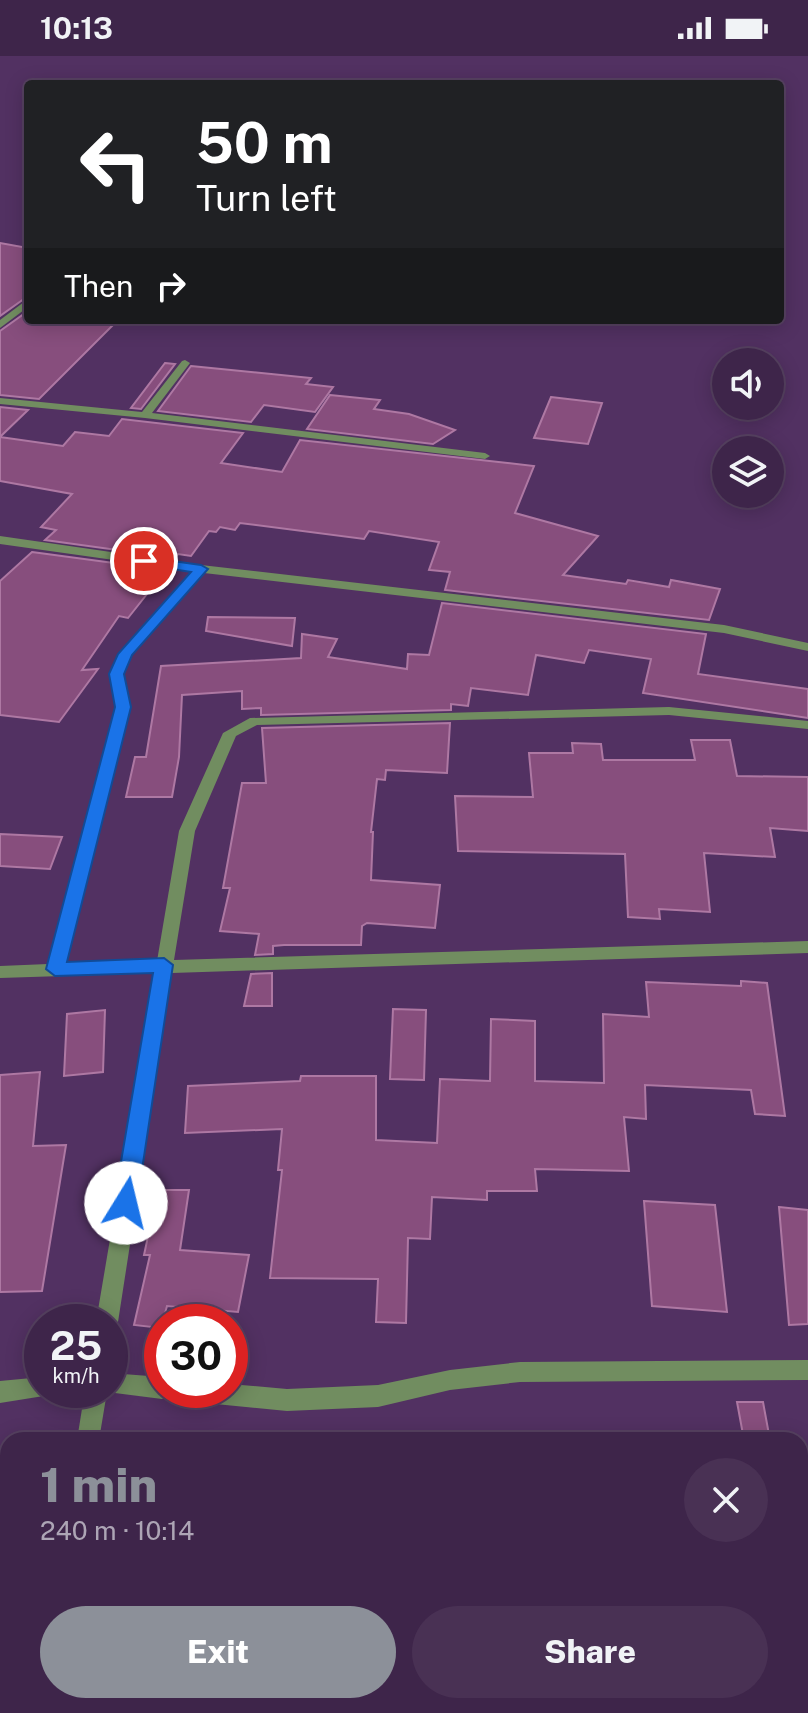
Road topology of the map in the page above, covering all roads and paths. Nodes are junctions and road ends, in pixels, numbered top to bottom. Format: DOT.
graph roads {
  1 [pos="24,305"];
  2 [pos="0,325"];
  3 [pos="185,363"];
  4 [pos="0,401"];
  5 [pos="145,415"];
  6 [pos="485,456"];
  7 [pos="0,540"];
  8 [pos="201,569"];
  9 [pos="808,647"];
  10 [pos="808,725"];
  11 [pos="808,947"];
  12 [pos="164,965"];
  13 [pos="55,969"];
  14 [pos="0,972"];
  15 [pos="110,1304"];
  16 [pos="808,1370"];
  17 [pos="24,1390"];
  18 [pos="0,1392"];
  19 [pos="248,1396"];
  20 [pos="93,1408"];
  21 [pos="89,1432"];
  1 -- 2 [label="street"];
  3 -- 5 [label="street"];
  4 -- 5 [label="street"];
  5 -- 6 [label="street"];
  7 -- 8 [label="street"];
  8 -- 9 [label="street"];
  8 -- 13 [label="street"];
  10 -- 12 [label="street"];
  11 -- 12 [label="street"];
  12 -- 13 [label="street"];
  12 -- 15 [label="street"];
  13 -- 14 [label="street"];
  16 -- 19 [label="street"];
  17 -- 18 [label="street"];
  20 -- 21 [label="street"];
}
